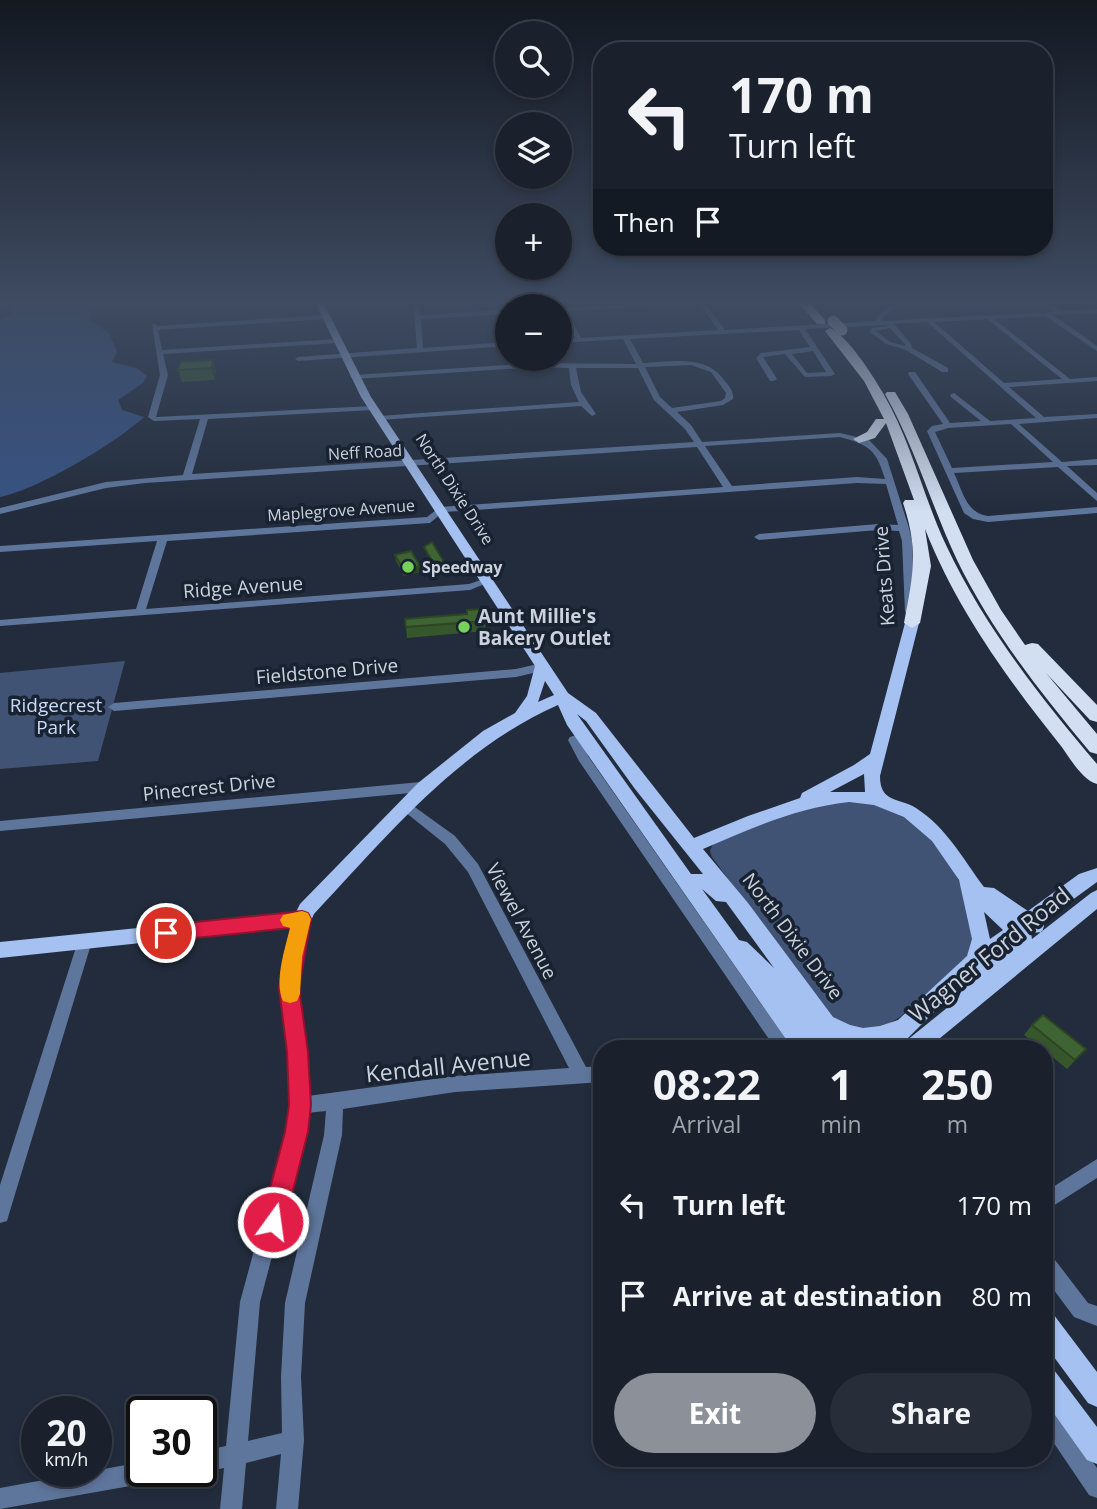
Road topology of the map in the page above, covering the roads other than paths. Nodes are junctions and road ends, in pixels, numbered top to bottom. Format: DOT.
graph roads {
  1 [pos="162,370"];
  2 [pos="351,370"];
  3 [pos="455,370"];
  4 [pos="573,370"];
  5 [pos="642,370"];
  6 [pos="714,370"];
  7 [pos="768,370"];
  8 [pos="800,370"];
  9 [pos="829,370"];
  10 [pos="854,370"];
  11 [pos="863,370"];
  12 [pos="876,370"];
  13 [pos="985,370"];
  14 [pos="1056,370"];
  15 [pos="912,374"];
  16 [pos="354,377"];
  17 [pos="773,379"];
  18 [pos="1097,379"];
  19 [pos="1069,381"];
  20 [pos="1002,385"];
  21 [pos="954,395"];
  22 [pos="583,404"];
  23 [pos="670,411"];
  24 [pos="376,413"];
  25 [pos="592,414"];
  26 [pos="1097,416"];
  27 [pos="204,418"];
  28 [pos="1043,420"];
  29 [pos="880,422"];
  30 [pos="1013,422"];
  31 [pos="988,423"];
  32 [pos="948,426"];
  33 [pos="932,429"];
  34 [pos="859,439"];
  35 [pos="697,443"];
  36 [pos="1097,462"];
  37 [pos="409,463"];
  38 [pos="1059,464"];
  39 [pos="948,471"];
  40 [pos="187,477"];
  41 [pos="890,482"];
  42 [pos="729,489"];
  43 [pos="1097,498"];
  44 [pos="440,510"];
  45 [pos="1097,510"];
  46 [pos="1,511"];
  47 [pos="973,516"];
  48 [pos="904,528"];
  49 [pos="760,537"];
  50 [pos="163,538"];
  51 [pos="0,549"];
  52 [pos="907,567"];
  53 [pos="487,580"];
  54 [pos="140,612"];
  55 [pos="1002,622"];
  56 [pos="1,623"];
  57 [pos="912,623"];
  58 [pos="542,667"];
  59 [pos="563,697"];
  60 [pos="114,708"];
  61 [pos="1097,716"];
  62 [pos="514,719"];
  63 [pos="583,737"];
  64 [pos="1097,747"];
  65 [pos="615,751"];
  66 [pos="876,758"];
  67 [pos="1097,777"];
  68 [pos="421,787"];
  69 [pos="881,802"];
  70 [pos="800,803"];
  71 [pos="405,805"];
  72 [pos="0,826"];
  73 [pos="692,846"];
  74 [pos="965,873"];
  75 [pos="1097,875"];
  76 [pos="679,886"];
  77 [pos="1097,897"];
  78 [pos="302,919"];
  79 [pos="1026,929"];
  80 [pos="719,932"];
  81 [pos="763,938"];
  82 [pos="85,941"];
  83 [pos="0,950"];
  84 [pos="976,961"];
  85 [pos="960,1008"];
  86 [pos="823,1020"];
  87 [pos="905,1025"];
  88 [pos="785,1040"];
  89 [pos="785,1040"];
  90 [pos="818,1040"];
  91 [pos="838,1040"];
  92 [pos="891,1040"];
  93 [pos="922,1040"];
  94 [pos="593,1074"];
  95 [pos="581,1075"];
  96 [pos="335,1102"];
  97 [pos="300,1105"];
  98 [pos="1097,1168"];
  99 [pos="1053,1197"];
  100 [pos="0,1214"];
  101 [pos="1053,1273"];
  102 [pos="1094,1315"];
  103 [pos="1053,1335"];
  104 [pos="1053,1390"];
  105 [pos="1097,1394"];
  106 [pos="1053,1424"];
  107 [pos="293,1440"];
  108 [pos="1097,1450"];
  109 [pos="238,1455"];
  110 [pos="217,1459"];
  111 [pos="126,1476"];
  112 [pos="1097,1487"];
  113 [pos="0,1499"];
  114 [pos="231,1509"];
  115 [pos="287,1509"];
  1 -- 27 [label="street"];
  2 -- 16 [label="main road, North Dixie Drive"];
  3 -- 16 [label="street"];
  4 -- 22 [label="street"];
  5 -- 23 [label="street"];
  6 -- 23 [label="street"];
  7 -- 17 [label="street"];
  8 -- 9 [label="street"];
  10 -- 29 [label="highway"];
  11 -- 67 [label="highway"];
  12 -- 55 [label="highway"];
  13 -- 20 [label="street"];
  14 -- 19 [label="street"];
  15 -- 32 [label="street"];
  16 -- 24 [label="main road, North Dixie Drive"];
  18 -- 19 [label="street"];
  19 -- 20 [label="street"];
  20 -- 28 [label="street"];
  21 -- 31 [label="street"];
  22 -- 24 [label="street"];
  22 -- 25 [label="street"];
  23 -- 35 [label="street"];
  24 -- 27 [label="street"];
  24 -- 37 [label="main road, North Dixie Drive"];
  26 -- 28 [label="street"];
  27 -- 40 [label="street"];
  28 -- 30 [label="street"];
  29 -- 34 [label="highway"];
  29 -- 57 [label="highway"];
  30 -- 31 [label="street"];
  30 -- 38 [label="street"];
  31 -- 32 [label="street"];
  32 -- 33 [label="street"];
  33 -- 39 [label="street"];
  34 -- 35 [label="street, Neff Road"];
  34 -- 41 [label="street, Keats Drive"];
  35 -- 37 [label="street, Neff Road"];
  35 -- 42 [label="street"];
  36 -- 38 [label="street"];
  37 -- 40 [label="street, Neff Road"];
  37 -- 44 [label="main road, North Dixie Drive"];
  38 -- 39 [label="street"];
  38 -- 43 [label="street"];
  39 -- 47 [label="street"];
  40 -- 46 [label="street, Neff Road"];
  41 -- 42 [label="street, Maplegrove Avenue"];
  41 -- 48 [label="street, Keats Drive"];
  42 -- 44 [label="street, Maplegrove Avenue"];
  44 -- 50 [label="street, Maplegrove Avenue"];
  44 -- 53 [label="main road, North Dixie Drive"];
  45 -- 47 [label="street"];
  48 -- 49 [label="street"];
  48 -- 52 [label="street, Keats Drive"];
  50 -- 51 [label="street, Maplegrove Avenue"];
  50 -- 54 [label="street"];
  52 -- 57 [label="street, Keats Drive"];
  53 -- 54 [label="street, Ridge Avenue"];
  53 -- 58 [label="main road, North Dixie Drive"];
  54 -- 56 [label="street, Ridge Avenue"];
  55 -- 61 [label="highway"];
  55 -- 64 [label="highway"];
  57 -- 66 [label="main road, Keats Drive"];
  58 -- 59 [label="main road, North Dixie Drive"];
  58 -- 60 [label="street, Fieldstone Drive"];
  58 -- 62 [label="main road"];
  59 -- 62 [label="main road"];
  59 -- 63 [label="main road, North Dixie Drive"];
  59 -- 65 [label="main road, North Dixie Drive"];
  62 -- 68 [label="main road"];
  63 -- 65 [label="main road"];
  63 -- 76 [label="main road, North Dixie Drive"];
  65 -- 73 [label="main road, North Dixie Drive"];
  66 -- 69 [label="main road, Keats Drive"];
  66 -- 70 [label="main road"];
  68 -- 71 [label="main road"];
  68 -- 72 [label="street, Pinecrest Drive"];
  69 -- 70 [label="main road"];
  69 -- 74 [label="main road"];
  70 -- 73 [label="main road"];
  71 -- 78 [label="main road"];
  71 -- 95 [label="street, Viewel Avenue"];
  73 -- 81 [label="main road, North Dixie Drive"];
  74 -- 79 [label="main road"];
  74 -- 84 [label="main road"];
  75 -- 79 [label="main road, Wagner Ford Road"];
  76 -- 80 [label="main road, North Dixie Drive"];
  76 -- 81 [label="main road"];
  76 -- 88 [label="street"];
  77 -- 79 [label="main road"];
  77 -- 85 [label="main road, Wagner Ford Road"];
  78 -- 82 [label="main road"];
  78 -- 97 [label="street"];
  79 -- 84 [label="main road, Wagner Ford Road"];
  79 -- 85 [label="main road"];
  80 -- 89 [label="main road, North Dixie Drive"];
  80 -- 90 [label="main road"];
  81 -- 86 [label="main road, North Dixie Drive"];
  82 -- 83 [label="main road"];
  82 -- 100 [label="street"];
  84 -- 87 [label="main road, Wagner Ford Road"];
  85 -- 93 [label="main road, Wagner Ford Road"];
  86 -- 87 [label="main road"];
  86 -- 91 [label="main road, North Dixie Drive"];
  87 -- 92 [label="main road, Wagner Ford Road"];
  94 -- 95 [label="street, Kendall Avenue"];
  95 -- 96 [label="street, Kendall Avenue"];
  96 -- 97 [label="street, Kendall Avenue"];
  96 -- 107 [label="street"];
  97 -- 109 [label="street"];
  98 -- 99 [label="street"];
  101 -- 102 [label="street"];
  103 -- 105 [label="main road"];
  104 -- 108 [label="main road"];
  106 -- 112 [label="street"];
  107 -- 109 [label="street"];
  107 -- 115 [label="street"];
  109 -- 110 [label="street"];
  109 -- 114 [label="street"];
  111 -- 113 [label="street"];
}
